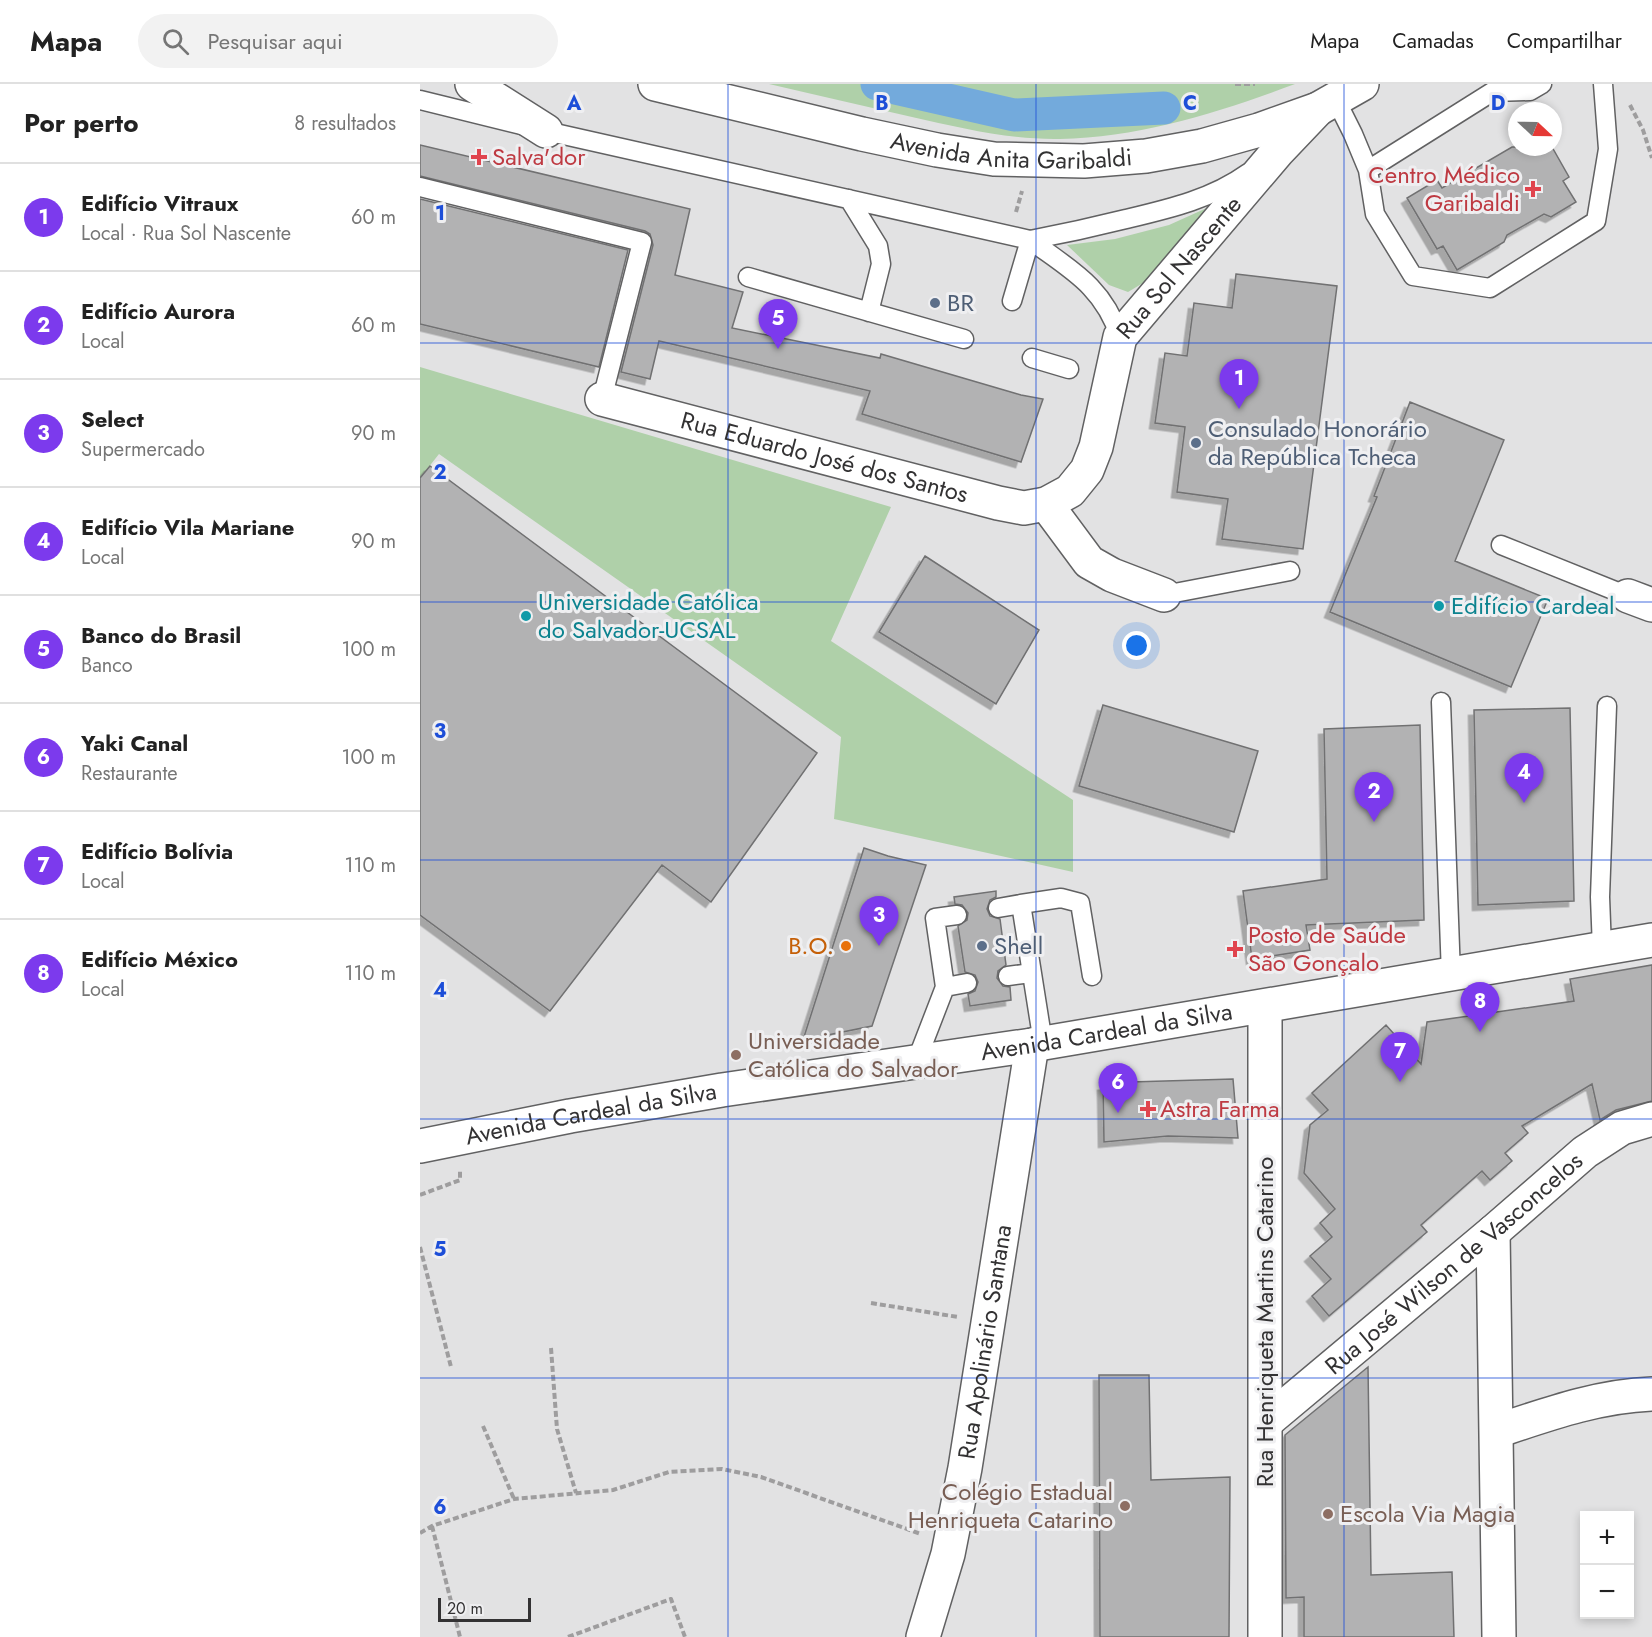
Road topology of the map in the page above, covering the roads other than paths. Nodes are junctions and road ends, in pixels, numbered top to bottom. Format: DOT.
graph roads {
  1 [pos="472,84"];
  2 [pos="655,84"];
  3 [pos="1542,84"];
  4 [pos="1603,84"];
  5 [pos="1339,98"];
  6 [pos="420,100"];
  7 [pos="546,131"];
  8 [pos="1278,152"];
  9 [pos="1368,170"];
  10 [pos="420,187"];
  11 [pos="849,199"];
  12 [pos="1030,240"];
  13 [pos="748,277"];
  14 [pos="1012,302"];
  15 [pos="869,312"];
  16 [pos="1120,337"];
  17 [pos="964,339"];
  18 [pos="1032,358"];
  19 [pos="1069,369"];
  20 [pos="602,399"];
  21 [pos="1047,504"];
  22 [pos="1502,545"];
  23 [pos="1290,571"];
  24 [pos="1164,595"];
  25 [pos="1640,601"];
  26 [pos="1442,702"];
  27 [pos="1607,706"];
  28 [pos="1021,904"];
  29 [pos="998,908"];
  30 [pos="957,915"];
  31 [pos="1652,940"];
  32 [pos="1602,949"];
  33 [pos="1031,973"];
  34 [pos="1451,975"];
  35 [pos="1008,976"];
  36 [pos="1092,976"];
  37 [pos="967,983"];
  38 [pos="945,987"];
  39 [pos="1265,1007"];
  40 [pos="1037,1044"];
  41 [pos="916,1062"];
  42 [pos="1652,1119"];
  43 [pos="420,1146"];
  44 [pos="1494,1232"];
  45 [pos="1652,1394"];
  46 [pos="1266,1422"];
  47 [pos="1497,1431"];
  48 [pos="923,1637"];
  49 [pos="1265,1637"];
  50 [pos="1499,1637"];
  1 -- 7 [label="street"];
  2 -- 5 [label="street, Avenida Anita Garibaldi"];
  3 -- 9 [label="lane"];
  4 -- 9 [label="lane"];
  5 -- 8 [label="street, Rua Sol Nascente"];
  5 -- 9 [label="lane"];
  6 -- 7 [label="lane"];
  7 -- 11 [label="lane"];
  8 -- 12 [label="lane"];
  8 -- 16 [label="street, Rua Sol Nascente"];
  10 -- 20 [label="lane"];
  11 -- 12 [label="lane"];
  11 -- 15 [label="lane"];
  12 -- 14 [label="lane"];
  12 -- 16 [label="lane"];
  13 -- 15 [label="lane"];
  15 -- 17 [label="lane"];
  16 -- 21 [label="street, Rua Sol Nascente"];
  18 -- 19 [label="lane"];
  20 -- 21 [label="street, Rua Eduardo José dos Santos"];
  21 -- 24 [label="street"];
  22 -- 25 [label="lane"];
  23 -- 24 [label="lane"];
  26 -- 34 [label="lane"];
  27 -- 32 [label="lane"];
  28 -- 29 [label="lane"];
  28 -- 33 [label="lane"];
  28 -- 36 [label="lane"];
  30 -- 38 [label="lane"];
  31 -- 32 [label="street, Avenida Cardeal da Silva"];
  32 -- 34 [label="street, Avenida Cardeal da Silva"];
  33 -- 35 [label="lane"];
  33 -- 40 [label="lane"];
  34 -- 39 [label="street, Avenida Cardeal da Silva"];
  37 -- 38 [label="lane"];
  38 -- 41 [label="lane"];
  39 -- 40 [label="street, Avenida Cardeal da Silva"];
  39 -- 46 [label="street, Rua Henriqueta Martins Catarino"];
  40 -- 41 [label="street, Avenida Cardeal da Silva"];
  40 -- 48 [label="street, Rua Apolinário Santana"];
  41 -- 43 [label="street, Avenida Cardeal da Silva"];
  42 -- 44 [label="street, Rua José Wilson de Vasconcelos"];
  44 -- 46 [label="street, Rua José Wilson de Vasconcelos"];
  44 -- 47 [label="street"];
  45 -- 47 [label="street"];
  46 -- 49 [label="street, Rua Henriqueta Martins Catarino"];
  47 -- 50 [label="street"];
}
